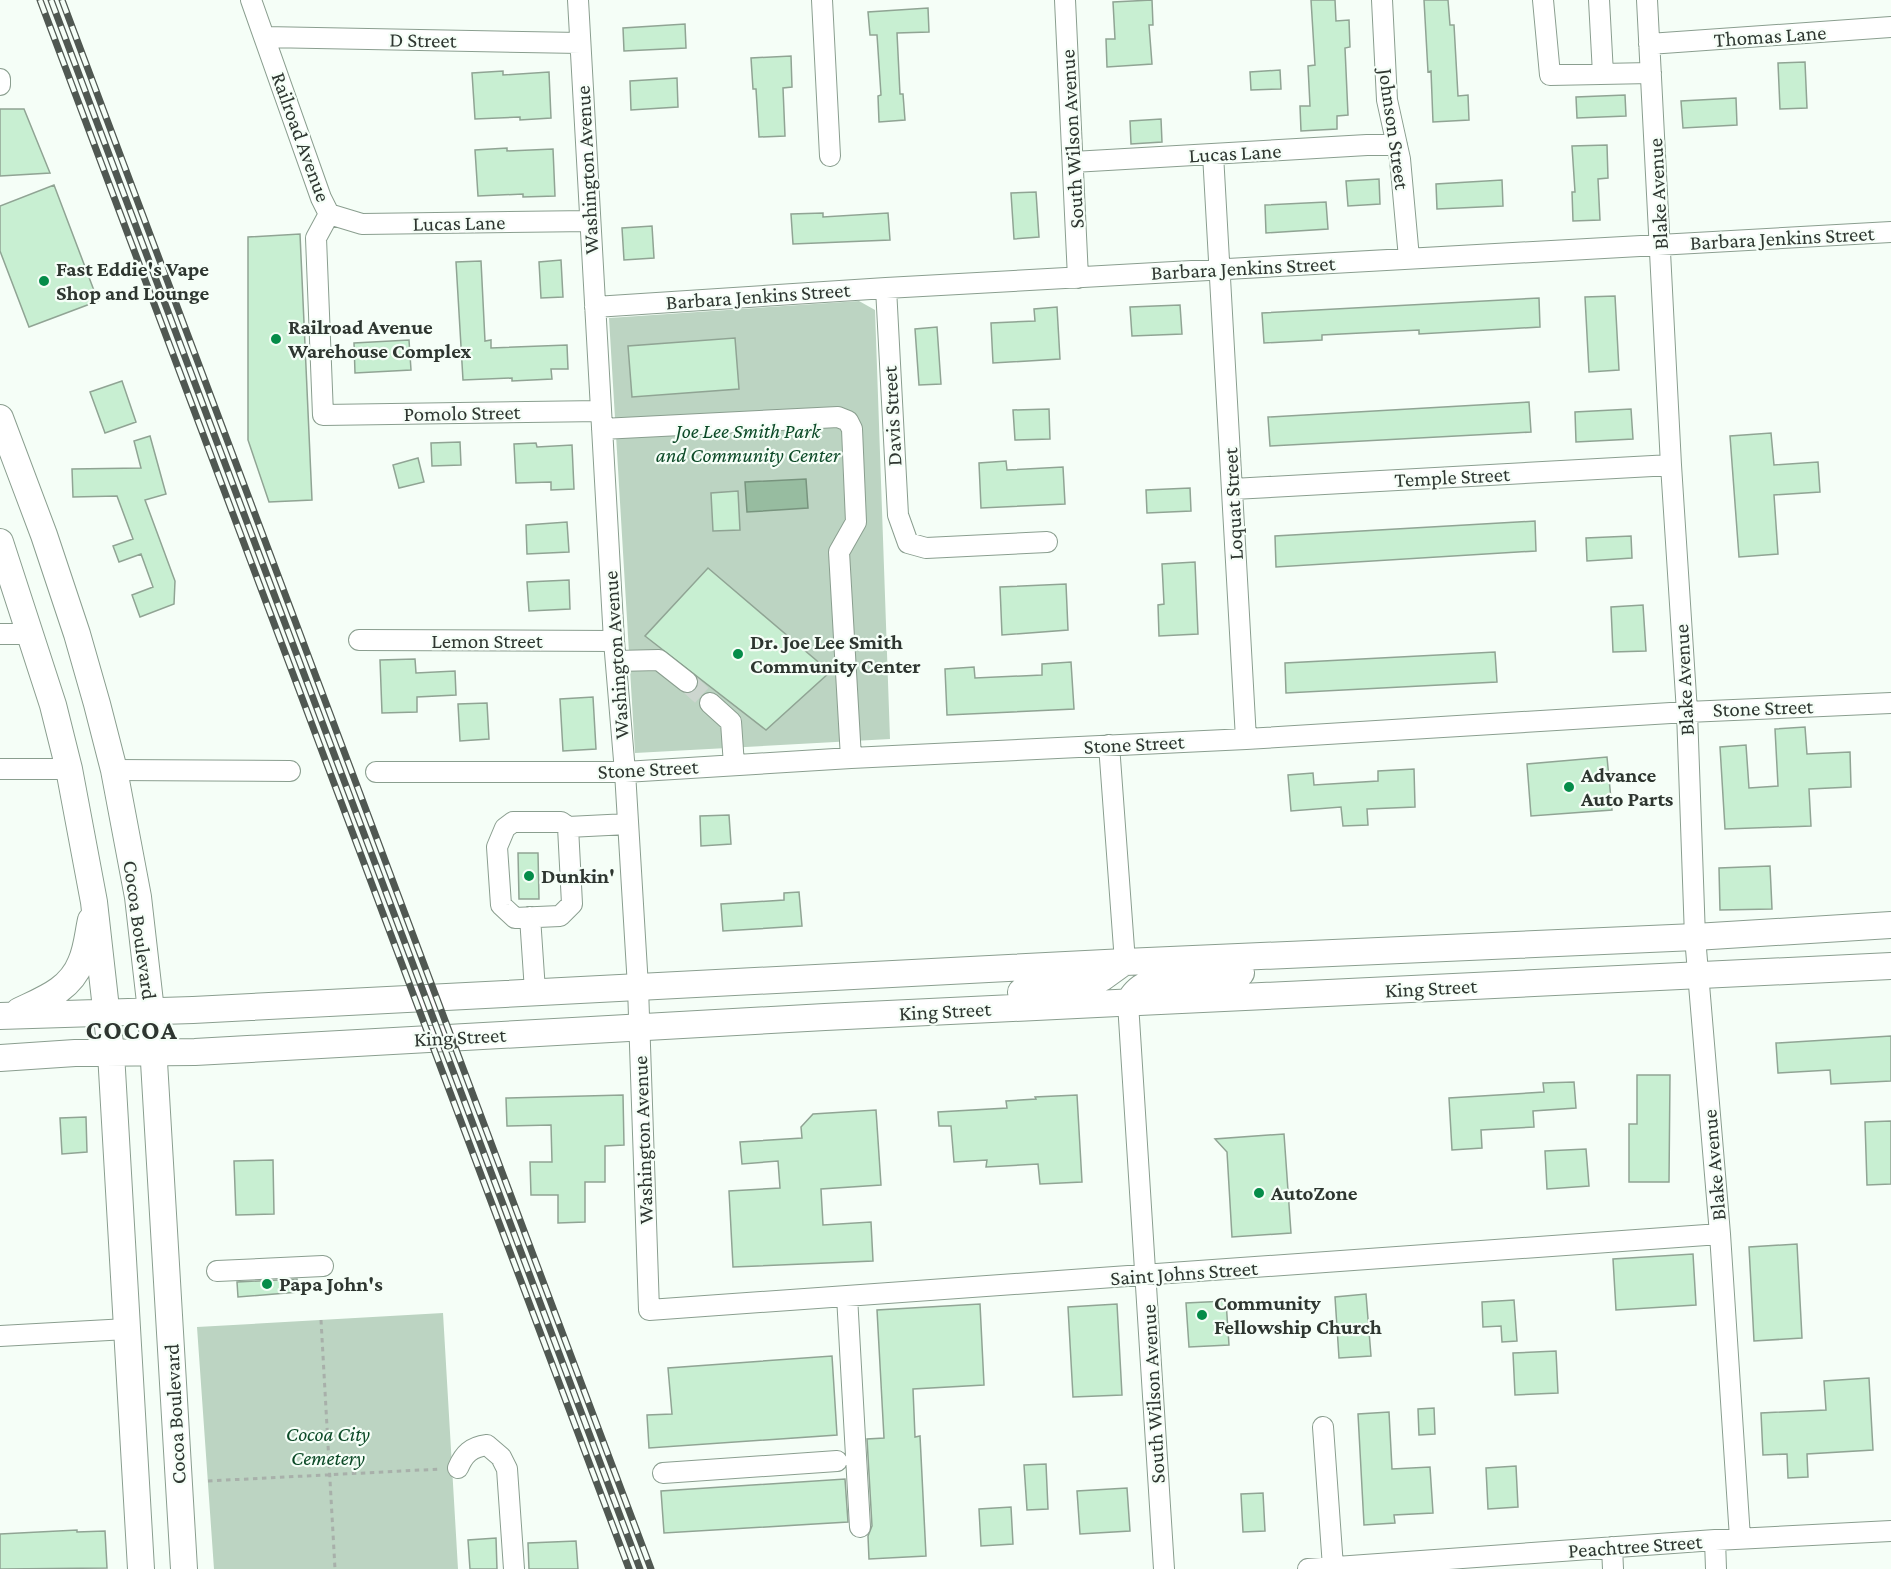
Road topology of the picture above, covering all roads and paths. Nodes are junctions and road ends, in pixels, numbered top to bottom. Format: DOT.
graph roads {
  1 [pos="251,0"];
  2 [pos="578,0"];
  3 [pos="822,0"];
  4 [pos="1065,0"];
  5 [pos="1382,0"];
  6 [pos="1543,0"];
  7 [pos="1599,0"];
  8 [pos="1647,0"];
  9 [pos="1891,27"];
  10 [pos="265,37"];
  11 [pos="580,43"];
  12 [pos="1649,44"];
  13 [pos="1651,73"];
  14 [pos="1603,74"];
  15 [pos="0,79"];
  16 [pos="0,85"];
  17 [pos="1397,145"];
  18 [pos="1213,154"];
  19 [pos="830,156"];
  20 [pos="1073,162"];
  21 [pos="329,214"];
  22 [pos="590,221"];
  23 [pos="1891,232"];
  24 [pos="1661,245"];
  25 [pos="1409,258"];
  26 [pos="1219,270"];
  27 [pos="1078,278"];
  28 [pos="886,288"];
  29 [pos="595,307"];
  30 [pos="323,415"];
  31 [pos="0,417"];
  32 [pos="602,420"];
  33 [pos="1671,465"];
  34 [pos="1233,489"];
  35 [pos="0,542"];
  36 [pos="1047,542"];
  37 [pos="0,634"];
  38 [pos="31,634"];
  39 [pos="359,640"];
  40 [pos="615,651"];
  41 [pos="687,682"];
  42 [pos="710,703"];
  43 [pos="1891,703"];
  44 [pos="1687,712"];
  45 [pos="1246,739"];
  46 [pos="1109,746"];
  47 [pos="851,758"];
  48 [pos="734,765"];
  49 [pos="0,769"];
  50 [pos="69,769"];
  51 [pos="114,770"];
  52 [pos="290,771"];
  53 [pos="376,772"];
  54 [pos="625,772"];
  55 [pos="628,824"];
  56 [pos="568,827"];
  57 [pos="570,851"];
  58 [pos="94,902"];
  59 [pos="505,909"];
  60 [pos="530,917"];
  61 [pos="1891,925"];
  62 [pos="1695,937"];
  63 [pos="1364,951"];
  64 [pos="1125,962"];
  65 [pos="1891,966"];
  66 [pos="1698,975"];
  67 [pos="639,987"];
  68 [pos="535,991"];
  69 [pos="1128,1003"];
  70 [pos="151,1011"];
  71 [pos="108,1013"];
  72 [pos="906,1013"];
  73 [pos="6,1015"];
  74 [pos="639,1027"];
  75 [pos="111,1053"];
  76 [pos="154,1053"];
  77 [pos="0,1058"];
  78 [pos="1720,1234"];
  79 [pos="323,1266"];
  80 [pos="217,1271"];
  81 [pos="1146,1276"];
  82 [pos="847,1296"];
  83 [pos="649,1310"];
  84 [pos="321,1320"];
  85 [pos="128,1329"];
  86 [pos="0,1336"];
  87 [pos="1323,1427"];
  88 [pos="837,1461"];
  89 [pos="458,1468"];
  90 [pos="663,1473"];
  91 [pos="330,1475"];
  92 [pos="208,1481"];
  93 [pos="860,1527"];
  94 [pos="1891,1531"];
  95 [pos="1740,1538"];
  96 [pos="1714,1540"];
  97 [pos="1612,1547"];
  98 [pos="1333,1567"];
  99 [pos="141,1569"];
  100 [pos="184,1569"];
  101 [pos="335,1569"];
  102 [pos="514,1569"];
  103 [pos="1164,1569"];
  104 [pos="1308,1569"];
  105 [pos="1613,1569"];
  106 [pos="1716,1569"];
  1 -- 10 [label="street, Railroad Avenue"];
  2 -- 11 [label="street, Washington Avenue"];
  3 -- 19 [label="street"];
  4 -- 20 [label="street, South Wilson Avenue"];
  5 -- 17 [label="street, Johnson Street"];
  6 -- 14 [label="street"];
  7 -- 14 [label="street"];
  8 -- 12 [label="street, Blake Avenue"];
  9 -- 12 [label="street, Thomas Lane"];
  10 -- 11 [label="street, D Street"];
  10 -- 21 [label="street, Railroad Avenue"];
  11 -- 22 [label="street, Washington Avenue"];
  12 -- 13 [label="street, Blake Avenue"];
  13 -- 14 [label="street"];
  13 -- 24 [label="street, Blake Avenue"];
  15 -- 16 [label="street"];
  17 -- 18 [label="street, Lucas Lane"];
  17 -- 25 [label="street, Johnson Street"];
  18 -- 20 [label="street, Lucas Lane"];
  18 -- 26 [label="street, Loquat Street"];
  20 -- 27 [label="street, South Wilson Avenue"];
  21 -- 22 [label="street, Lucas Lane"];
  21 -- 30 [label="street, Railroad Avenue"];
  22 -- 29 [label="street, Washington Avenue"];
  23 -- 24 [label="street, Barbara Jenkins Street"];
  24 -- 25 [label="street, Barbara Jenkins Street"];
  24 -- 33 [label="street, Blake Avenue"];
  25 -- 26 [label="street, Barbara Jenkins Street"];
  26 -- 27 [label="street, Barbara Jenkins Street"];
  26 -- 34 [label="street, Loquat Street"];
  27 -- 28 [label="street, Barbara Jenkins Street"];
  28 -- 29 [label="street, Barbara Jenkins Street"];
  28 -- 36 [label="street, Davis Street"];
  29 -- 32 [label="street, Washington Avenue"];
  30 -- 32 [label="street, Pomolo Street"];
  31 -- 51 [label="main road, Cocoa Boulevard"];
  32 -- 40 [label="street, Washington Avenue"];
  32 -- 47 [label="street, Pomolo Street"];
  33 -- 34 [label="street, Temple Street"];
  33 -- 44 [label="street, Blake Avenue"];
  34 -- 45 [label="street, Loquat Street"];
  35 -- 38 [label="main road, Cocoa Boulevard"];
  37 -- 38 [label="street"];
  38 -- 50 [label="main road, Cocoa Boulevard"];
  39 -- 40 [label="street, Lemon Street"];
  40 -- 41 [label="street, Lemon Street"];
  40 -- 54 [label="street, Washington Avenue"];
  42 -- 48 [label="street"];
  43 -- 44 [label="street, Stone Street"];
  44 -- 45 [label="street, Stone Street"];
  44 -- 62 [label="street, Blake Avenue"];
  45 -- 46 [label="street, Stone Street"];
  46 -- 47 [label="street, Stone Street"];
  46 -- 64 [label="street"];
  47 -- 48 [label="street, Stone Street"];
  48 -- 54 [label="street, Stone Street"];
  49 -- 50 [label="street"];
  50 -- 58 [label="main road, Cocoa Boulevard"];
  51 -- 52 [label="street"];
  51 -- 70 [label="main road, Cocoa Boulevard"];
  53 -- 54 [label="street, Stone Street"];
  54 -- 55 [label="street, Washington Avenue"];
  55 -- 56 [label="street"];
  55 -- 67 [label="street, Washington Avenue"];
  56 -- 57 [label="street"];
  56 -- 59 [label="street"];
  57 -- 59 [label="street"];
  57 -- 60 [label="street"];
  58 -- 71 [label="main road, Cocoa Boulevard"];
  58 -- 73 [label="main road"];
  59 -- 60 [label="street"];
  60 -- 68 [label="street"];
  61 -- 62 [label="main road, King Street"];
  62 -- 63 [label="main road, King Street"];
  62 -- 66 [label="street, Blake Avenue"];
  63 -- 64 [label="main road, King Street"];
  63 -- 69 [label="main road"];
  64 -- 67 [label="main road, King Street"];
  64 -- 72 [label="main road"];
  65 -- 66 [label="main road, King Street"];
  66 -- 69 [label="main road, King Street"];
  66 -- 78 [label="street, Blake Avenue"];
  67 -- 68 [label="main road, King Street"];
  67 -- 74 [label="street, Washington Avenue"];
  68 -- 70 [label="main road, King Street"];
  69 -- 72 [label="main road, King Street"];
  69 -- 81 [label="street, South Wilson Avenue"];
  70 -- 71 [label="main road, King Street"];
  70 -- 76 [label="main road, Cocoa Boulevard"];
  71 -- 73 [label="main road, King Street"];
  71 -- 75 [label="main road, Cocoa Boulevard"];
  72 -- 74 [label="main road, King Street"];
  74 -- 76 [label="main road, King Street"];
  74 -- 83 [label="street, Washington Avenue"];
  75 -- 76 [label="main road, King Street"];
  75 -- 77 [label="main road, King Street"];
  75 -- 85 [label="main road, Cocoa Boulevard"];
  76 -- 100 [label="main road, Cocoa Boulevard"];
  78 -- 81 [label="street, Saint Johns Street"];
  78 -- 95 [label="street, Blake Avenue"];
  79 -- 80 [label="street"];
  81 -- 82 [label="street, Saint Johns Street"];
  81 -- 103 [label="street, South Wilson Avenue"];
  82 -- 83 [label="street, Saint Johns Street"];
  82 -- 93 [label="street"];
  84 -- 91 [label="path"];
  85 -- 86 [label="street"];
  85 -- 99 [label="main road, Cocoa Boulevard"];
  87 -- 98 [label="street"];
  88 -- 90 [label="street"];
  89 -- 91 [label="path"];
  89 -- 102 [label="street"];
  91 -- 92 [label="path"];
  91 -- 101 [label="path"];
  94 -- 95 [label="street, Peachtree Street"];
  95 -- 96 [label="street, Peachtree Street"];
  96 -- 97 [label="street, Peachtree Street"];
  96 -- 106 [label="street"];
  97 -- 98 [label="street, Peachtree Street"];
  97 -- 105 [label="street"];
  98 -- 104 [label="street, Peachtree Street"];
}
